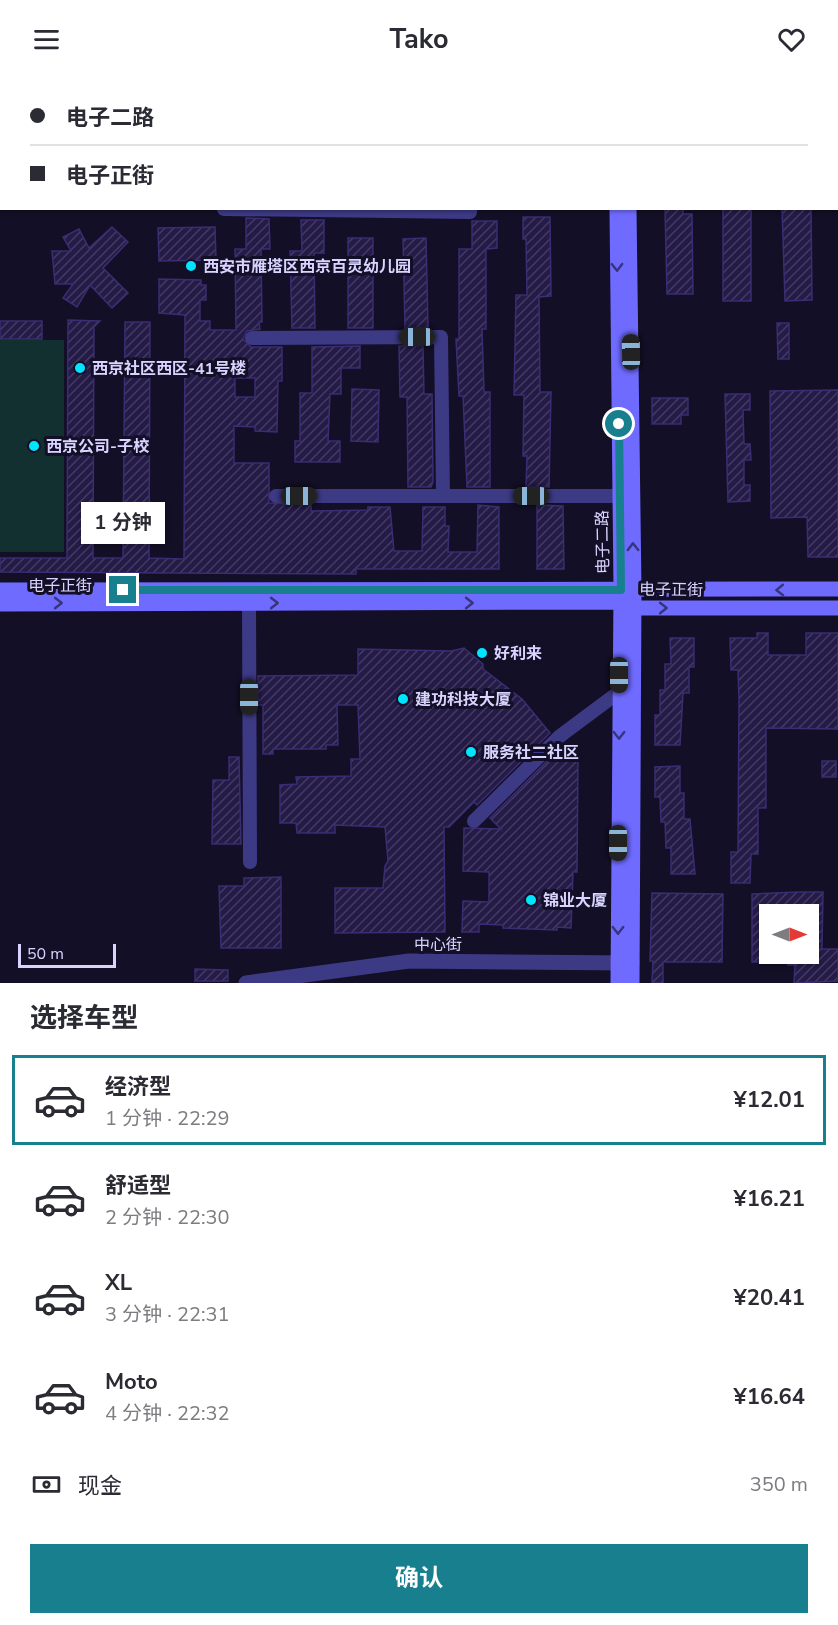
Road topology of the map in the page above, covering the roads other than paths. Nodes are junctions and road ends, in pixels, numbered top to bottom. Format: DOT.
graph roads {
  1 [pos="394,210"];
  2 [pos="470,210"];
  3 [pos="617,210"];
  4 [pos="629,210"];
  5 [pos="252,338"];
  6 [pos="276,496"];
  7 [pos="442,496"];
  8 [pos="620,496"];
  9 [pos="838,589"];
  10 [pos="0,590"];
  11 [pos="627,598"];
  12 [pos="249,603"];
  13 [pos="0,604"];
  14 [pos="838,608"];
  15 [pos="619,692"];
  16 [pos="474,821"];
  17 [pos="250,862"];
  18 [pos="625,964"];
  19 [pos="246,983"];
  20 [pos="618,983"];
  21 [pos="632,983"];
  1 -- 2 [label="street"];
  3 -- 8 [label="main road, 电子二路, one-way"];
  11 -- 4 [label="main road, 电子二路, one-way"];
  5 -- 7 [label="street"];
  6 -- 7 [label="street"];
  7 -- 8 [label="street"];
  8 -- 11 [label="main road, 电子二路"];
  9 -- 11 [label="main road, 电子正街, one-way"];
  10 -- 11 [label="main road, 电子正街"];
  12 -- 11 [label="main road, 电子正街, one-way"];
  11 -- 14 [label="main road, 电子正街, one-way"];
  11 -- 15 [label="main road, 电子二路"];
  11 -- 18 [label="main road, 电子二路"];
  13 -- 12 [label="main road, 电子正街, one-way"];
  12 -- 17 [label="street"];
  15 -- 16 [label="street"];
  15 -- 18 [label="main road, 电子二路, one-way"];
  18 -- 19 [label="street, 中心街"];
  18 -- 20 [label="main road, 电子二路"];
  18 -- 21 [label="main road, 电子二路"];
}
